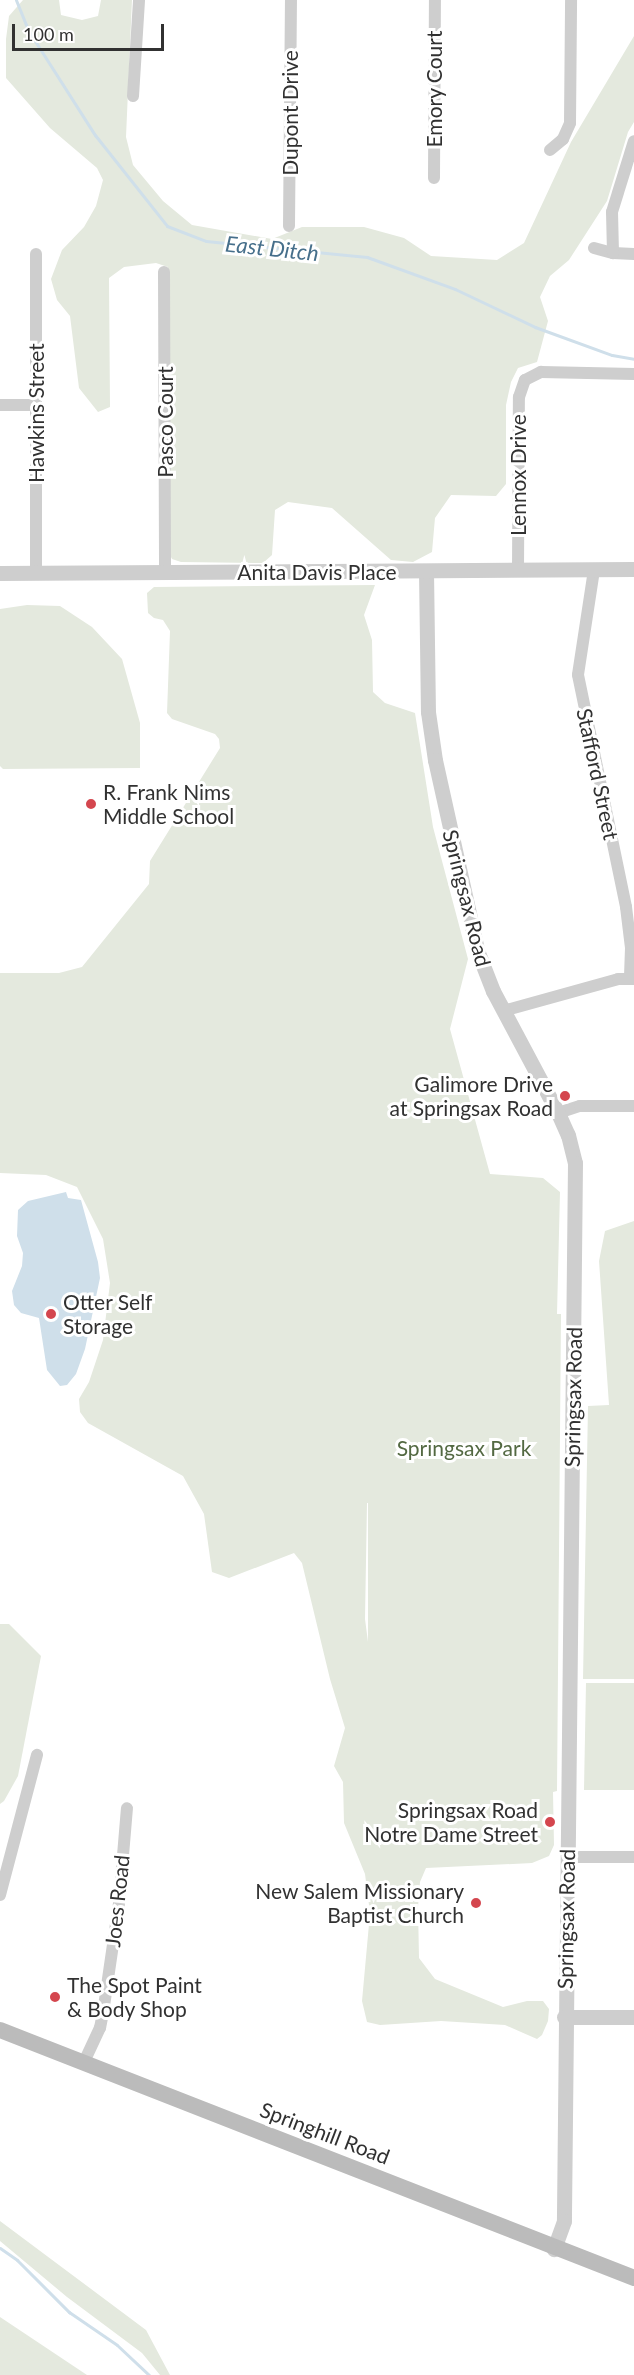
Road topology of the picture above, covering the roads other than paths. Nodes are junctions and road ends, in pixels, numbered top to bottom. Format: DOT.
graph roads {
  1 [pos="138,0"];
  2 [pos="291,0"];
  3 [pos="435,0"];
  4 [pos="571,0"];
  5 [pos="133,96"];
  6 [pos="634,141"];
  7 [pos="550,150"];
  8 [pos="434,178"];
  9 [pos="290,226"];
  10 [pos="594,248"];
  11 [pos="613,253"];
  12 [pos="36,254"];
  13 [pos="634,254"];
  14 [pos="164,272"];
  15 [pos="634,374"];
  16 [pos="0,405"];
  17 [pos="36,405"];
  18 [pos="518,570"];
  19 [pos="594,570"];
  20 [pos="634,570"];
  21 [pos="426,571"];
  22 [pos="36,572"];
  23 [pos="165,572"];
  24 [pos="0,573"];
  25 [pos="632,979"];
  26 [pos="503,1011"];
  27 [pos="634,1106"];
  28 [pos="558,1113"];
  29 [pos="37,1755"];
  30 [pos="127,1808"];
  31 [pos="567,1857"];
  32 [pos="634,1857"];
  33 [pos="0,1895"];
  34 [pos="564,2017"];
  35 [pos="634,2017"];
  36 [pos="0,2030"];
  37 [pos="84,2062"];
  38 [pos="554,2249"];
  39 [pos="634,2278"];
  1 -- 5 [label="street"];
  2 -- 9 [label="street, Dupont Drive"];
  3 -- 8 [label="street, Emory Court"];
  4 -- 7 [label="street"];
  6 -- 11 [label="street"];
  10 -- 11 [label="street"];
  11 -- 13 [label="street"];
  12 -- 17 [label="street, Hawkins Street"];
  14 -- 23 [label="street, Pasco Court"];
  15 -- 18 [label="street, Lennox Drive"];
  16 -- 17 [label="street"];
  17 -- 22 [label="street, Hawkins Street"];
  18 -- 19 [label="street, Anita Davis Place"];
  18 -- 21 [label="street, Anita Davis Place"];
  19 -- 20 [label="street, Anita Davis Place"];
  19 -- 25 [label="street, Stafford Street"];
  21 -- 23 [label="street, Anita Davis Place"];
  21 -- 26 [label="street, Springsax Road"];
  22 -- 23 [label="street, Anita Davis Place"];
  22 -- 24 [label="street, Anita Davis Place"];
  25 -- 26 [label="street"];
  26 -- 28 [label="street, Springsax Road"];
  27 -- 28 [label="street"];
  28 -- 31 [label="street, Springsax Road"];
  29 -- 33 [label="street"];
  30 -- 37 [label="street, Joes Road"];
  31 -- 32 [label="street"];
  31 -- 34 [label="street, Springsax Road"];
  34 -- 35 [label="street"];
  34 -- 38 [label="street, Springsax Road"];
  36 -- 37 [label="main road, Springhill Road"];
  37 -- 38 [label="main road, Springhill Road"];
  38 -- 39 [label="main road, Springhill Road"];
}
